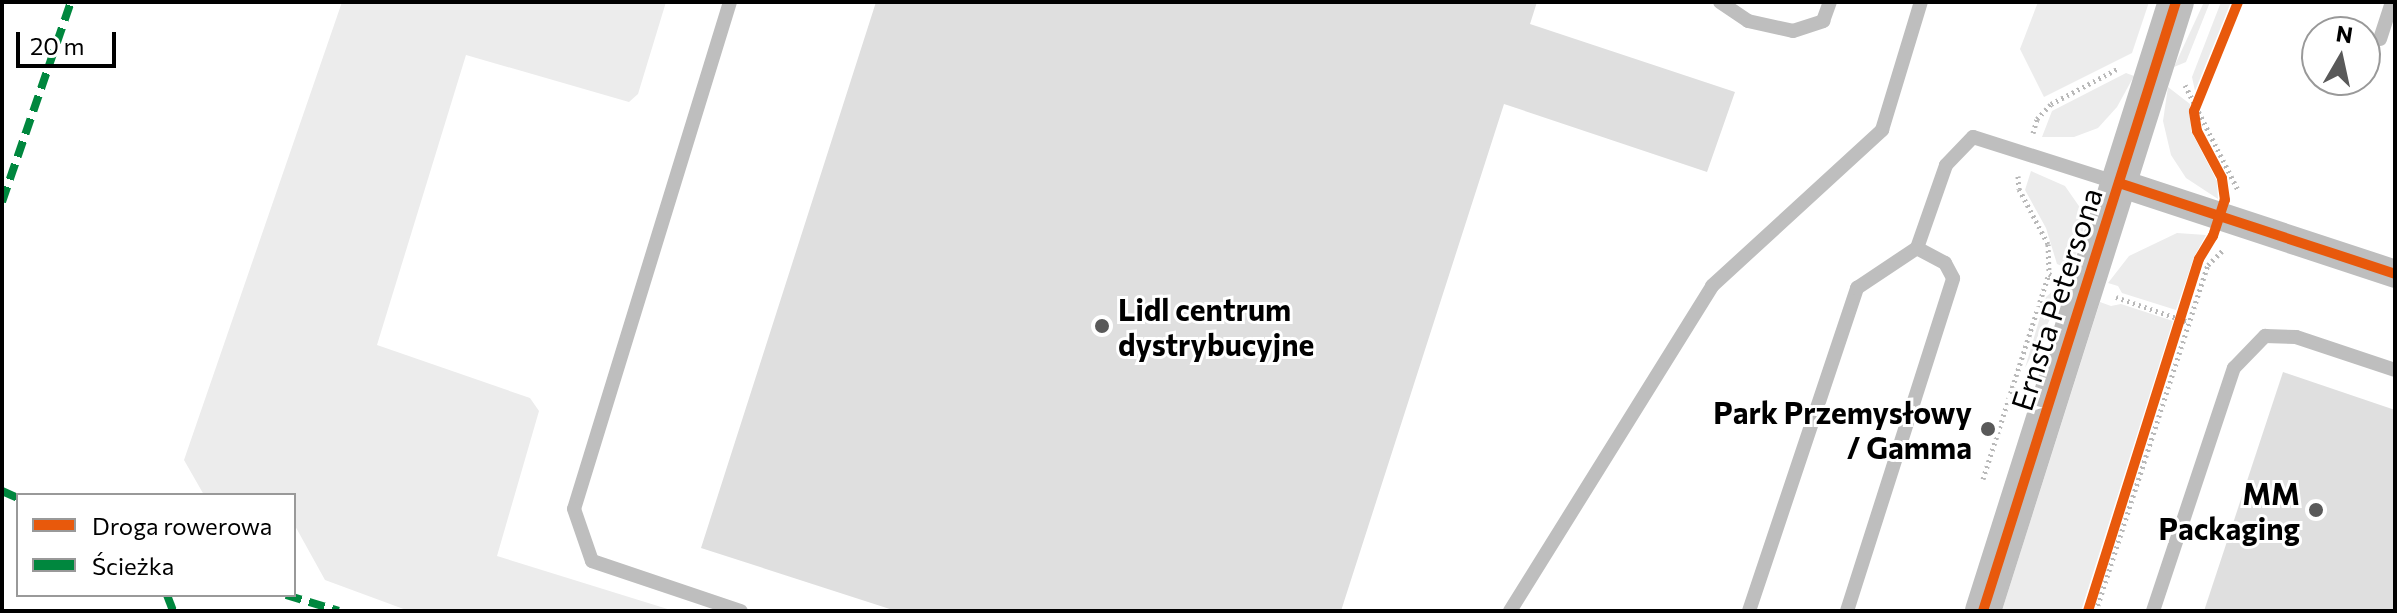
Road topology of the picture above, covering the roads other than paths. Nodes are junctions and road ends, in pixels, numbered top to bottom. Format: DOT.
graph roads {
  1 [pos="730,2"];
  2 [pos="1720,2"];
  3 [pos="1830,2"];
  4 [pos="1921,2"];
  5 [pos="2176,2"];
  6 [pos="2392,2"];
  7 [pos="2381,36"];
  8 [pos="2119,183"];
  9 [pos="1917,248"];
  10 [pos="2395,274"];
  11 [pos="2395,370"];
  12 [pos="741,611"];
  13 [pos="1510,611"];
  14 [pos="1749,611"];
  15 [pos="1847,611"];
  16 [pos="1983,611"];
  17 [pos="2153,611"];
  1 -- 12 [label="lane"];
  2 -- 3 [label="lane"];
  4 -- 13 [label="lane"];
  5 -- 8 [label="street, Ernsta Petersona"];
  6 -- 7 [label="lane"];
  8 -- 9 [label="lane"];
  8 -- 10 [label="street"];
  8 -- 16 [label="street, Ernsta Petersona"];
  9 -- 14 [label="lane"];
  9 -- 15 [label="lane"];
  11 -- 17 [label="lane"];
}
